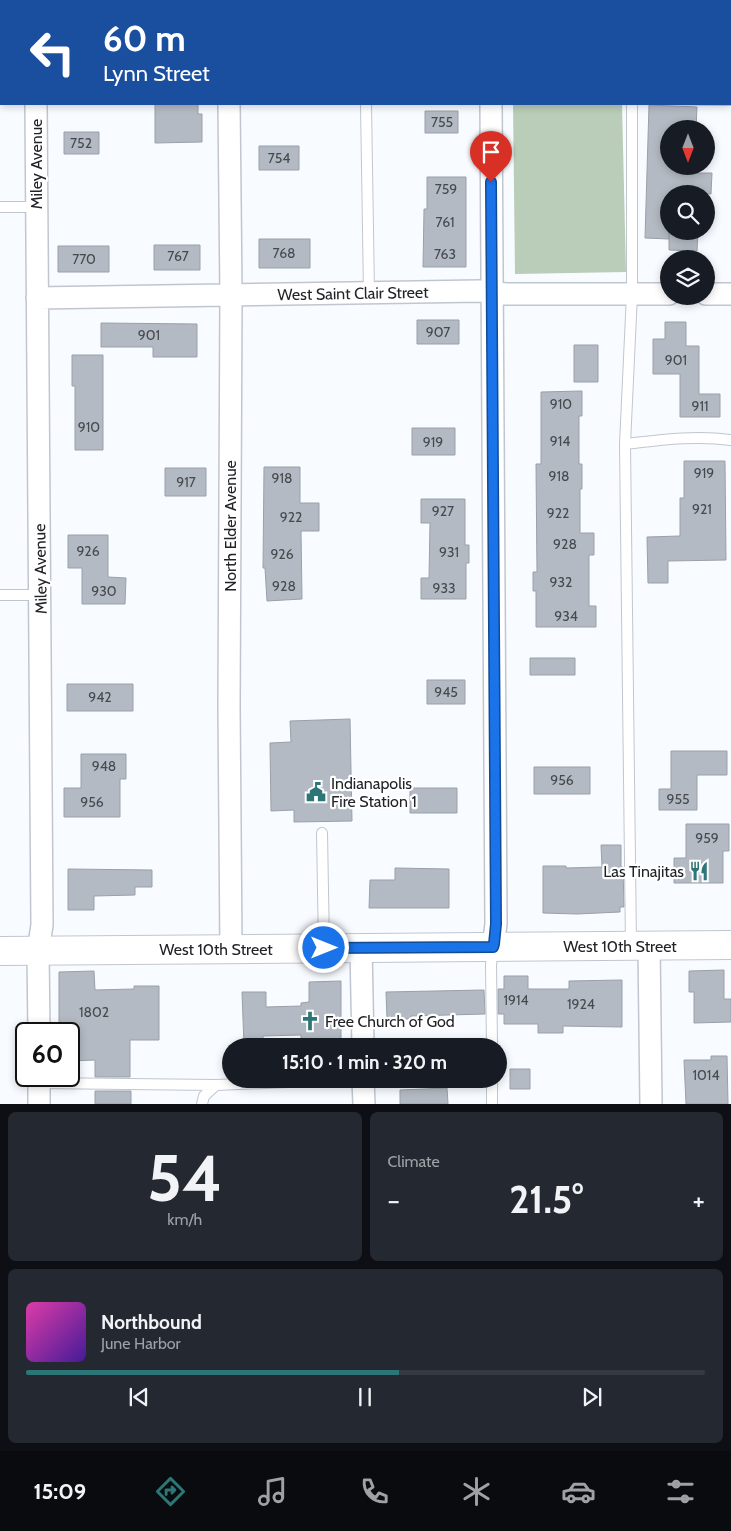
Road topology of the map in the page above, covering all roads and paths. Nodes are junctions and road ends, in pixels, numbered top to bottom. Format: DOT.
graph roads {
  1 [pos="36,105"];
  2 [pos="230,105"];
  3 [pos="366,105"];
  4 [pos="491,105"];
  5 [pos="632,105"];
  6 [pos="0,207"];
  7 [pos="36,207"];
  8 [pos="492,292"];
  9 [pos="369,293"];
  10 [pos="632,294"];
  11 [pos="660,294"];
  12 [pos="715,294"];
  13 [pos="731,294"];
  14 [pos="231,295"];
  15 [pos="37,298"];
  16 [pos="731,440"];
  17 [pos="625,444"];
  18 [pos="0,595"];
  19 [pos="40,595"];
  20 [pos="322,833"];
  21 [pos="731,945"];
  22 [pos="640,946"];
  23 [pos="493,947"];
  24 [pos="324,948"];
  25 [pos="361,948"];
  26 [pos="231,949"];
  27 [pos="0,951"];
  28 [pos="38,951"];
  29 [pos="39,1022"];
  30 [pos="363,1038"];
  31 [pos="492,1038"];
  32 [pos="216,1085"];
  33 [pos="222,1085"];
  34 [pos="39,1088"];
  35 [pos="363,1088"];
  36 [pos="492,1088"];
  37 [pos="202,1104"];
  38 [pos="364,1104"];
  39 [pos="492,1104"];
  40 [pos="651,1104"];
  1 -- 7 [label="street, Miley Avenue"];
  2 -- 14 [label="street, North Elder Avenue"];
  3 -- 9 [label="lane"];
  4 -- 8 [label="street"];
  5 -- 10 [label="lane"];
  6 -- 7 [label="lane"];
  7 -- 15 [label="street, Miley Avenue"];
  8 -- 9 [label="street, West Saint Clair Street"];
  8 -- 10 [label="street, West Saint Clair Street"];
  8 -- 23 [label="street"];
  9 -- 14 [label="street, West Saint Clair Street"];
  10 -- 11 [label="street, West Saint Clair Street"];
  10 -- 17 [label="lane"];
  12 -- 13 [label="street"];
  14 -- 15 [label="street, West Saint Clair Street"];
  14 -- 26 [label="street, North Elder Avenue"];
  15 -- 19 [label="street, Miley Avenue"];
  16 -- 17 [label="lane"];
  17 -- 22 [label="lane"];
  18 -- 19 [label="lane"];
  19 -- 28 [label="street, Miley Avenue"];
  20 -- 24 [label="lane"];
  21 -- 22 [label="main road, West 10th Street"];
  22 -- 23 [label="main road, West 10th Street"];
  22 -- 40 [label="street"];
  23 -- 25 [label="main road, West 10th Street"];
  23 -- 31 [label="lane"];
  24 -- 25 [label="main road, West 10th Street"];
  24 -- 26 [label="main road, West 10th Street"];
  25 -- 30 [label="street"];
  26 -- 28 [label="main road, West 10th Street"];
  27 -- 28 [label="main road, West 10th Street"];
  28 -- 29 [label="street, Miley Avenue"];
  32 -- 33 [label="lane"];
  32 -- 34 [label="lane"];
  32 -- 37 [label="lane"];
  35 -- 38 [label="street"];
  36 -- 39 [label="lane"];
}
